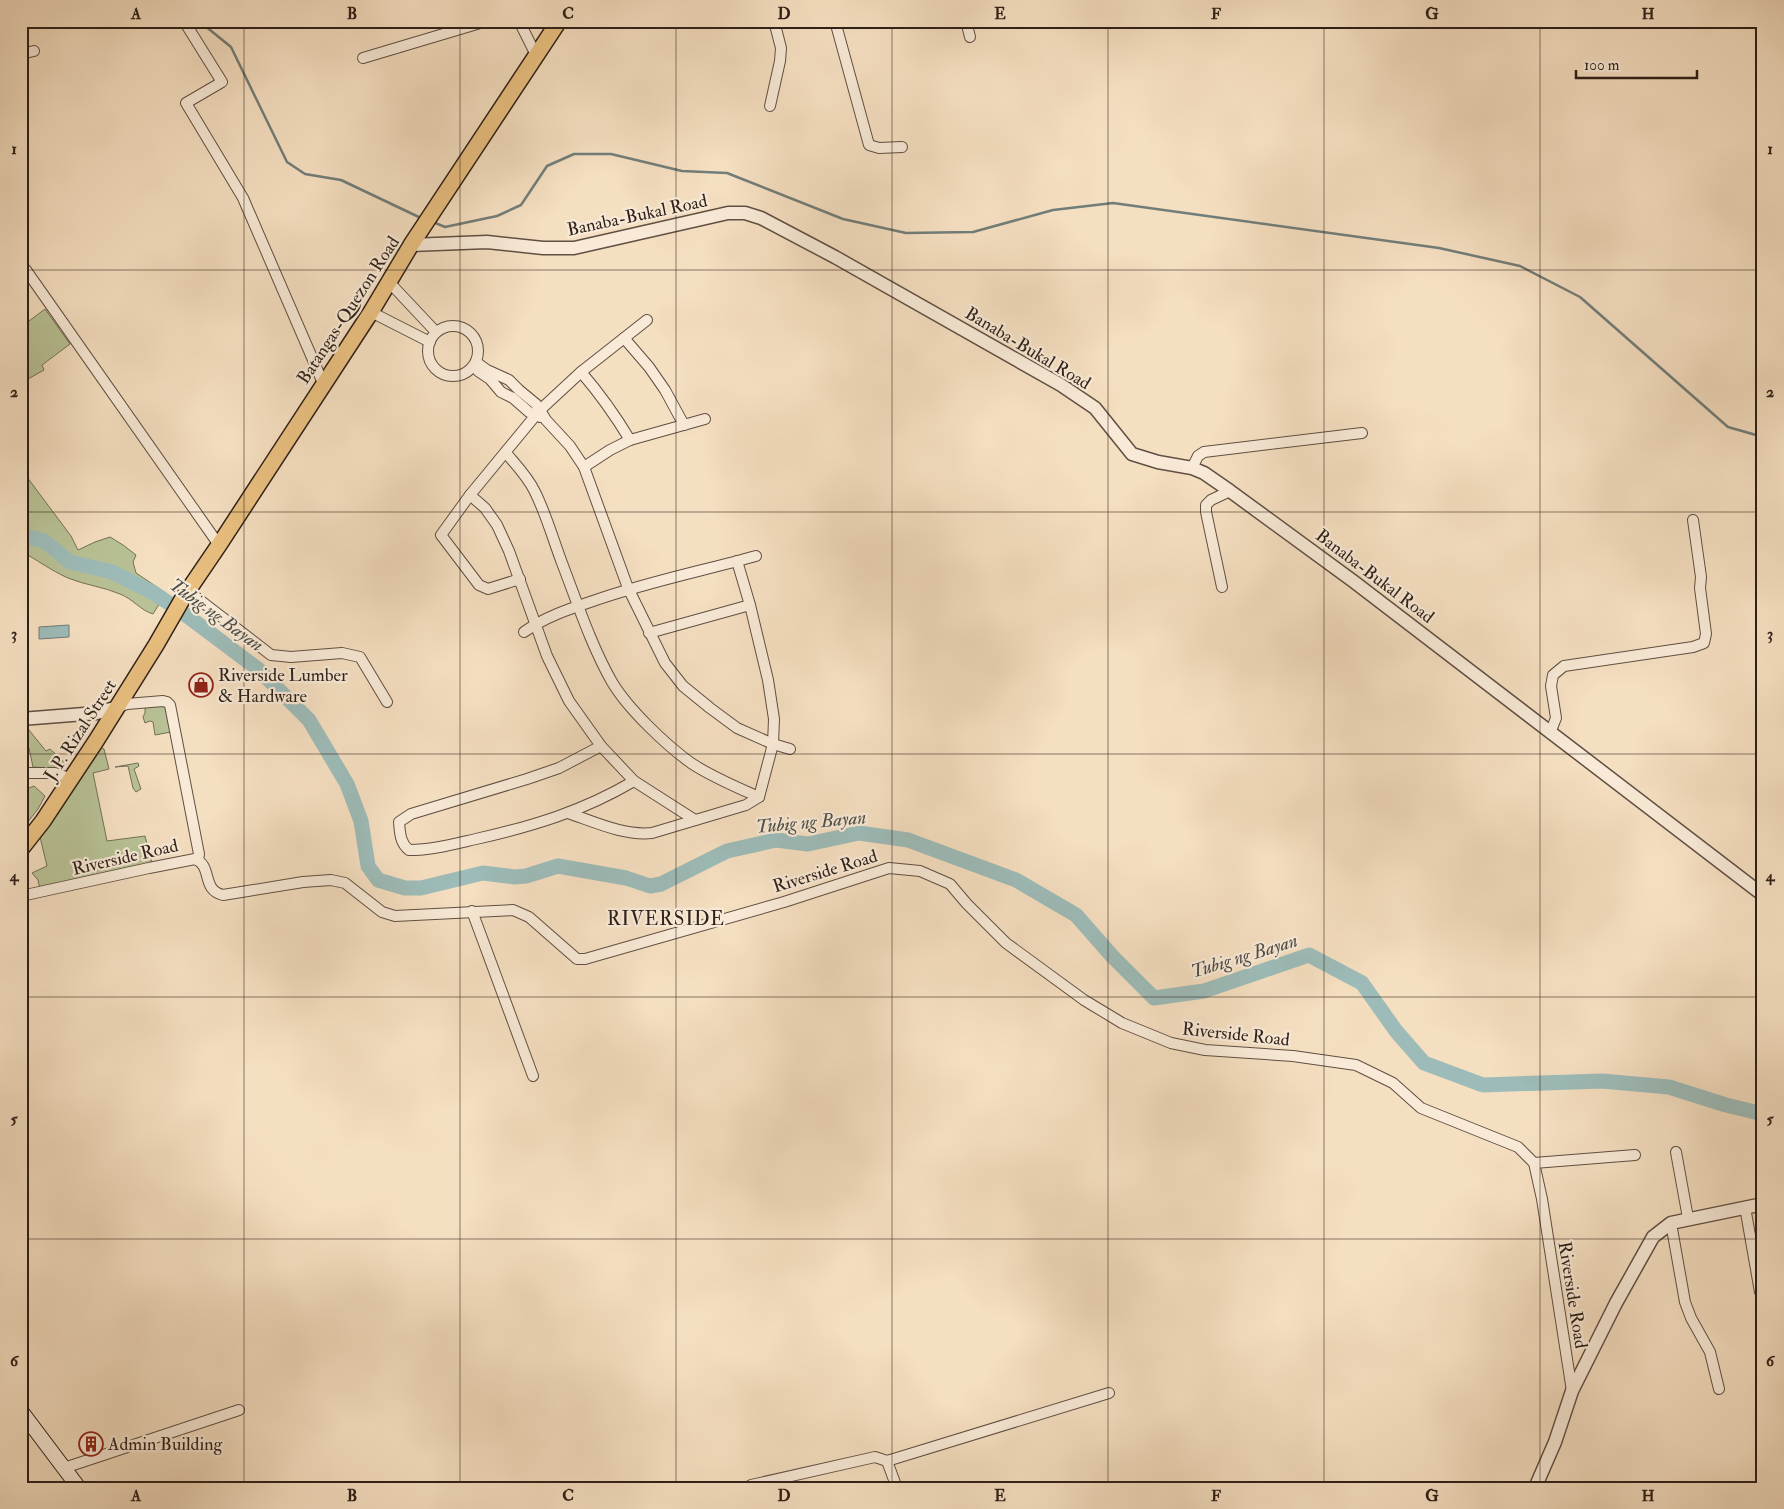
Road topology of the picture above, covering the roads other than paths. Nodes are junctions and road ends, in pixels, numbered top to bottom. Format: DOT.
graph roads {
  1 [pos="184,21"];
  2 [pos="487,21"];
  3 [pos="519,21"];
  4 [pos="559,21"];
  5 [pos="774,21"];
  6 [pos="835,21"];
  7 [pos="966,21"];
  8 [pos="970,37"];
  9 [pos="34,50"];
  10 [pos="21,54"];
  11 [pos="536,55"];
  12 [pos="363,58"];
  13 [pos="770,106"];
  14 [pos="902,146"];
  15 [pos="412,245"];
  16 [pos="26,270"];
  17 [pos="389,282"];
  18 [pos="371,312"];
  19 [pos="647,320"];
  20 [pos="436,332"];
  21 [pos="624,338"];
  22 [pos="430,342"];
  23 [pos="474,365"];
  24 [pos="581,372"];
  25 [pos="323,383"];
  26 [pos="538,412"];
  27 [pos="705,420"];
  28 [pos="684,425"];
  29 [pos="1362,433"];
  30 [pos="630,440"];
  31 [pos="506,452"];
  32 [pos="584,467"];
  33 [pos="1192,468"];
  34 [pos="1230,490"];
  35 [pos="470,495"];
  36 [pos="1693,520"];
  37 [pos="220,545"];
  38 [pos="756,556"];
  39 [pos="737,561"];
  40 [pos="520,580"];
  41 [pos="628,588"];
  42 [pos="1222,588"];
  43 [pos="185,594"];
  44 [pos="750,605"];
  45 [pos="578,606"];
  46 [pos="536,623"];
  47 [pos="167,624"];
  48 [pos="524,632"];
  49 [pos="649,633"];
  50 [pos="387,702"];
  51 [pos="114,708"];
  52 [pos="21,719"];
  53 [pos="1550,733"];
  54 [pos="773,744"];
  55 [pos="601,746"];
  56 [pos="790,749"];
  57 [pos="21,773"];
  58 [pos="69,778"];
  59 [pos="634,781"];
  60 [pos="759,797"];
  61 [pos="568,813"];
  62 [pos="695,820"];
  63 [pos="26,834"];
  64 [pos="21,849"];
  65 [pos="198,860"];
  66 [pos="1763,895"];
  67 [pos="21,896"];
  68 [pos="472,911"];
  69 [pos="533,1076"];
  70 [pos="1676,1152"];
  71 [pos="1635,1155"];
  72 [pos="1534,1162"];
  73 [pos="1763,1204"];
  74 [pos="1745,1207"];
  75 [pos="1688,1218"];
  76 [pos="1671,1222"];
  77 [pos="1760,1292"];
  78 [pos="1719,1389"];
  79 [pos="1572,1391"];
  80 [pos="1109,1393"];
  81 [pos="239,1410"];
  82 [pos="21,1411"];
  83 [pos="887,1461"];
  84 [pos="64,1468"];
  85 [pos="79,1488"];
  86 [pos="751,1488"];
  87 [pos="897,1488"];
  88 [pos="1535,1488"];
  1 -- 25 [label="street"];
  2 -- 12 [label="street"];
  3 -- 11 [label="street"];
  4 -- 11 [label="main road, Batangas-Quezon Road"];
  5 -- 13 [label="street"];
  6 -- 14 [label="street"];
  7 -- 8 [label="street"];
  9 -- 10 [label="street"];
  11 -- 15 [label="main road, Batangas-Quezon Road"];
  15 -- 17 [label="main road, Batangas-Quezon Road"];
  15 -- 33 [label="street, Banaba-Bukal Road"];
  16 -- 37 [label="street"];
  17 -- 18 [label="main road, Batangas-Quezon Road"];
  17 -- 20 [label="street"];
  18 -- 22 [label="street"];
  18 -- 25 [label="main road, Batangas-Quezon Road"];
  19 -- 21 [label="street"];
  20 -- 22 [label="street"];
  20 -- 23 [label="street"];
  21 -- 24 [label="street"];
  21 -- 28 [label="street"];
  22 -- 23 [label="street"];
  23 -- 26 [label="street"];
  24 -- 26 [label="street"];
  24 -- 30 [label="street"];
  25 -- 37 [label="main road, Batangas-Quezon Road"];
  26 -- 31 [label="street"];
  26 -- 32 [label="street"];
  27 -- 28 [label="street"];
  28 -- 30 [label="street"];
  29 -- 33 [label="street"];
  30 -- 32 [label="street"];
  31 -- 35 [label="street"];
  31 -- 45 [label="street"];
  32 -- 41 [label="street"];
  33 -- 34 [label="street, Banaba-Bukal Road"];
  34 -- 42 [label="street"];
  34 -- 53 [label="street, Banaba-Bukal Road"];
  35 -- 40 [label="street"];
  35 -- 40 [label="street"];
  36 -- 53 [label="street"];
  37 -- 43 [label="main road, Batangas-Quezon Road"];
  38 -- 39 [label="street"];
  39 -- 41 [label="street"];
  39 -- 44 [label="street"];
  40 -- 46 [label="street"];
  41 -- 45 [label="street"];
  41 -- 49 [label="street"];
  43 -- 47 [label="main road, Batangas-Quezon Road"];
  43 -- 50 [label="street"];
  44 -- 49 [label="street"];
  44 -- 54 [label="street"];
  45 -- 46 [label="street"];
  45 -- 60 [label="street"];
  46 -- 48 [label="street"];
  46 -- 55 [label="street"];
  47 -- 51 [label="main road, J. P. Rizal Street"];
  49 -- 54 [label="street"];
  51 -- 52 [label="street"];
  51 -- 58 [label="main road, J. P. Rizal Street"];
  51 -- 65 [label="street"];
  53 -- 66 [label="street, Banaba-Bukal Road"];
  54 -- 56 [label="street"];
  54 -- 60 [label="street"];
  55 -- 59 [label="street"];
  55 -- 61 [label="street"];
  57 -- 58 [label="street"];
  58 -- 63 [label="main road, J. P. Rizal Street"];
  59 -- 61 [label="street"];
  59 -- 62 [label="street"];
  60 -- 62 [label="street"];
  61 -- 62 [label="street"];
  63 -- 64 [label="main road, J. P. Rizal Street"];
  65 -- 67 [label="street, Riverside Road"];
  65 -- 68 [label="street, Riverside Road"];
  68 -- 69 [label="street"];
  68 -- 72 [label="street, Riverside Road"];
  70 -- 75 [label="street"];
  71 -- 72 [label="street"];
  72 -- 79 [label="street, Riverside Road"];
  73 -- 74 [label="street"];
  74 -- 75 [label="street"];
  74 -- 77 [label="street"];
  75 -- 76 [label="street"];
  76 -- 78 [label="street"];
  76 -- 79 [label="street"];
  79 -- 88 [label="street"];
  80 -- 83 [label="street"];
  81 -- 84 [label="street"];
  82 -- 84 [label="main road"];
  83 -- 86 [label="street"];
  83 -- 87 [label="street"];
  84 -- 85 [label="main road"];
}
